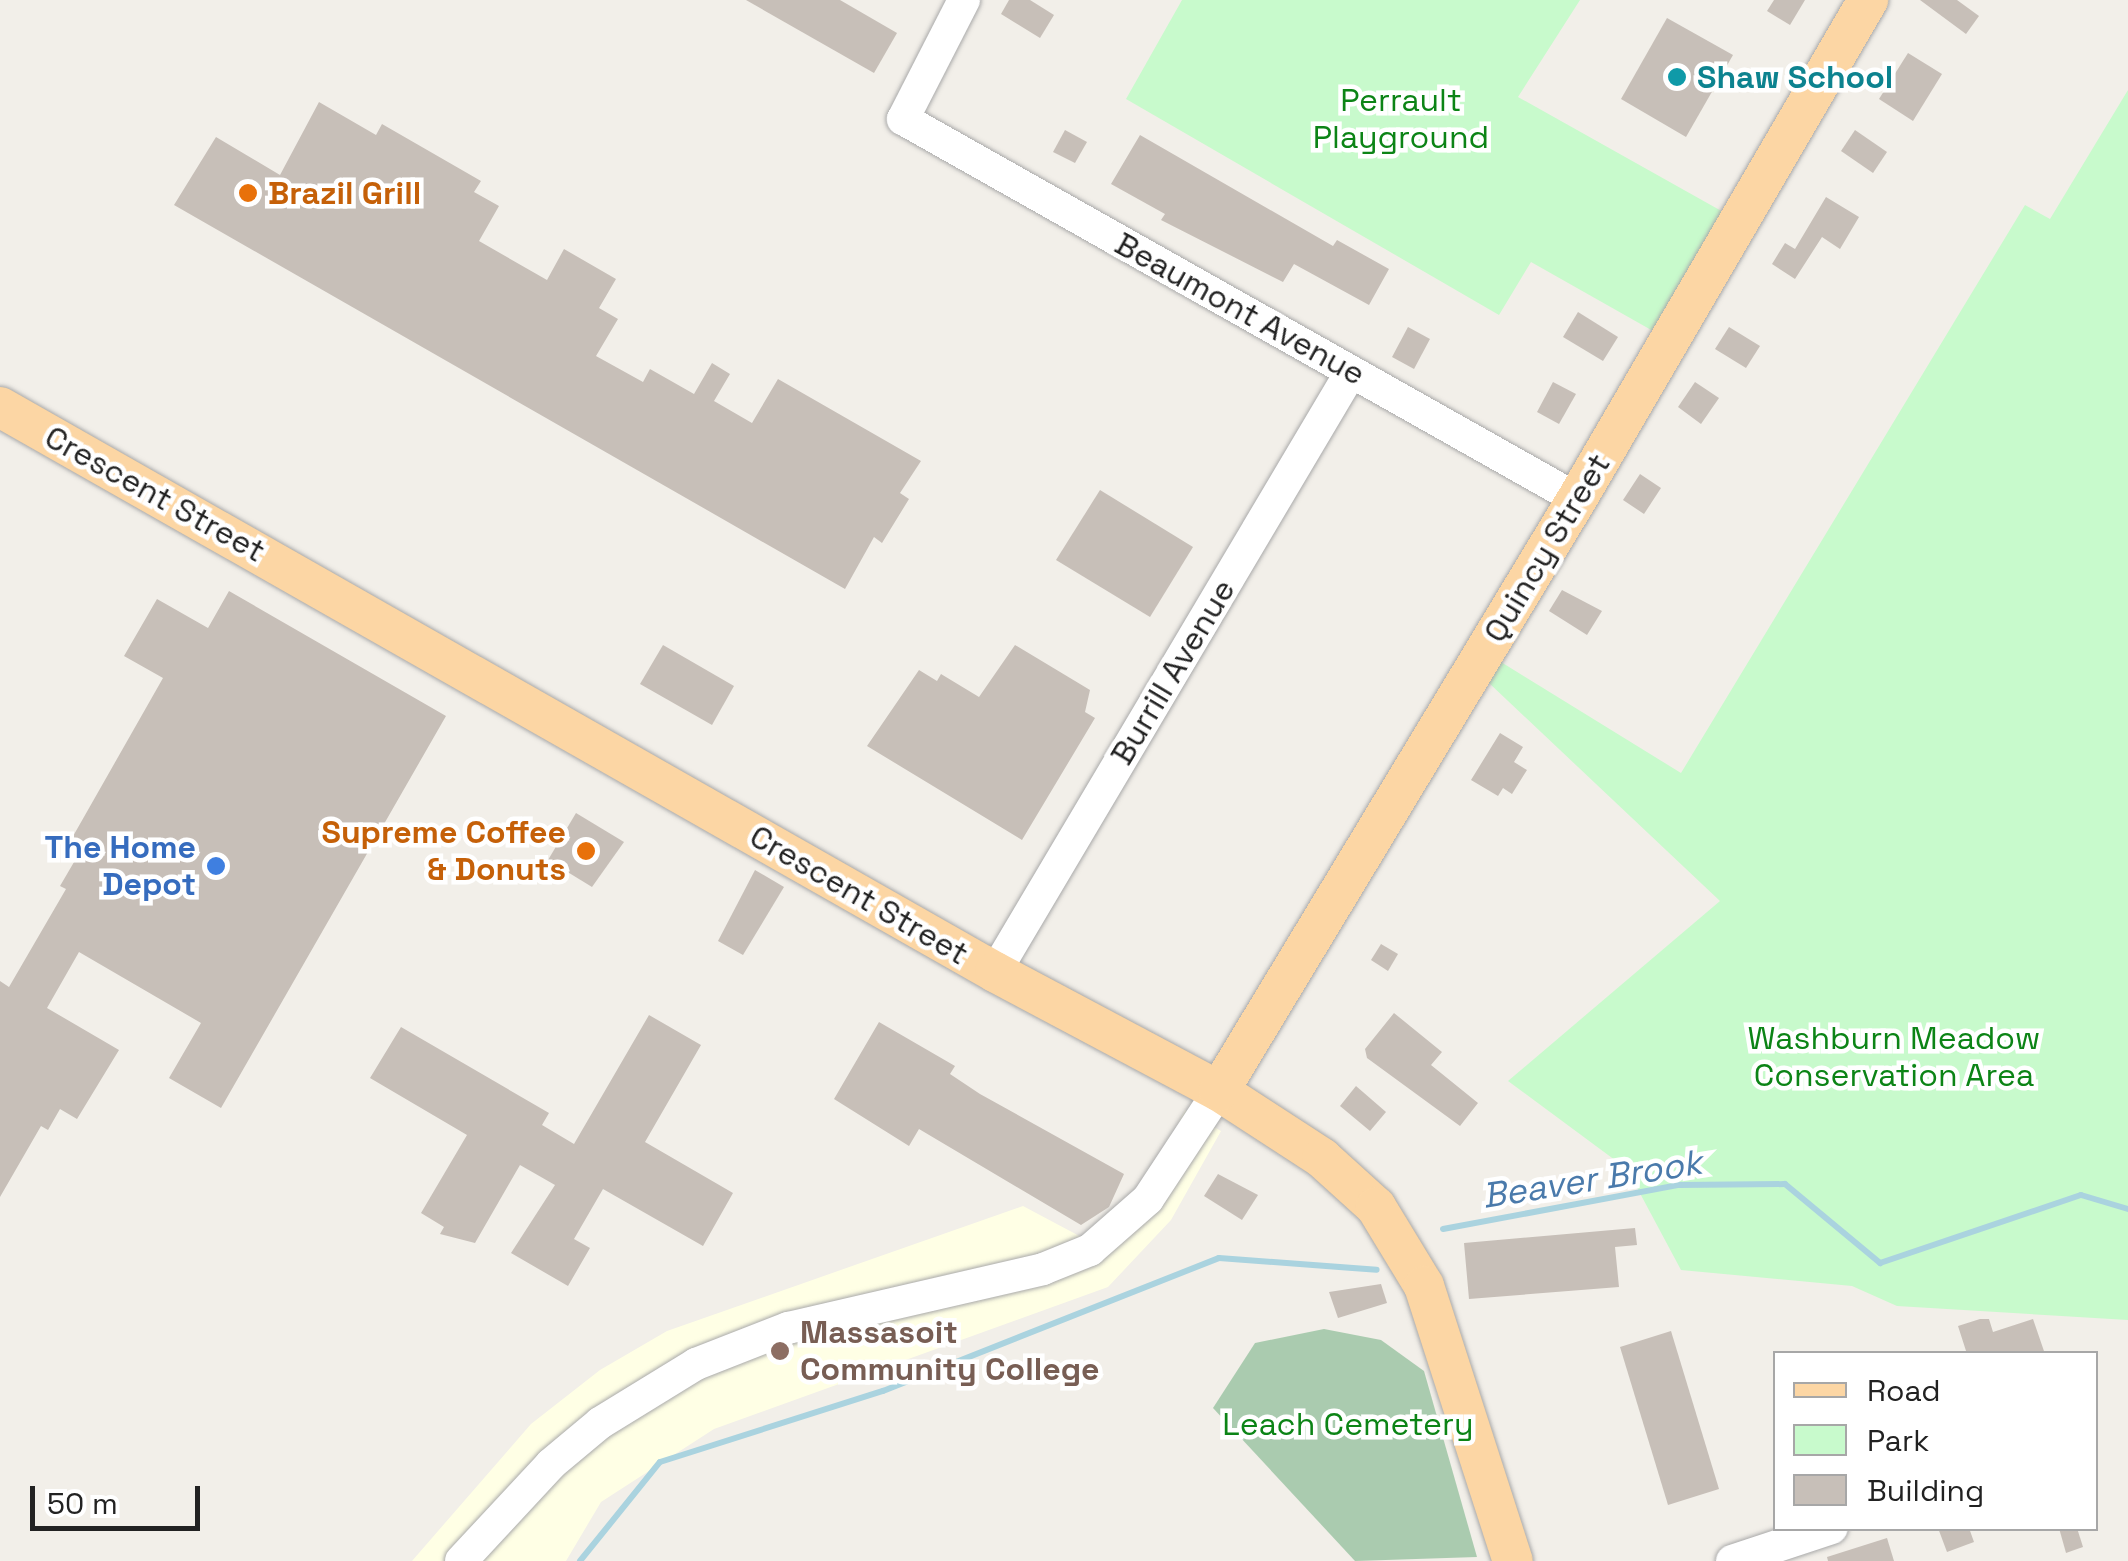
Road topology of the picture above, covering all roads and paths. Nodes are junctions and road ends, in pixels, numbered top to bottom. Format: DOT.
graph roads {
  1 [pos="964,0"];
  2 [pos="1868,0"];
  3 [pos="1351,372"];
  4 [pos="0,407"];
  5 [pos="1578,500"];
  6 [pos="995,972"];
  7 [pos="1219,1091"];
  8 [pos="1823,1531"];
  9 [pos="461,1561"];
  10 [pos="1512,1561"];
  11 [pos="1732,1561"];
  1 -- 3 [label="street, Beaumont Avenue"];
  2 -- 5 [label="main road, Quincy Street"];
  3 -- 5 [label="street, Beaumont Avenue"];
  3 -- 6 [label="street, Burrill Avenue"];
  4 -- 6 [label="main road, Crescent Street"];
  5 -- 7 [label="main road, Quincy Street"];
  6 -- 7 [label="main road, Crescent Street"];
  7 -- 9 [label="street"];
  7 -- 10 [label="main road, Crescent Street"];
  8 -- 11 [label="street"];
}
